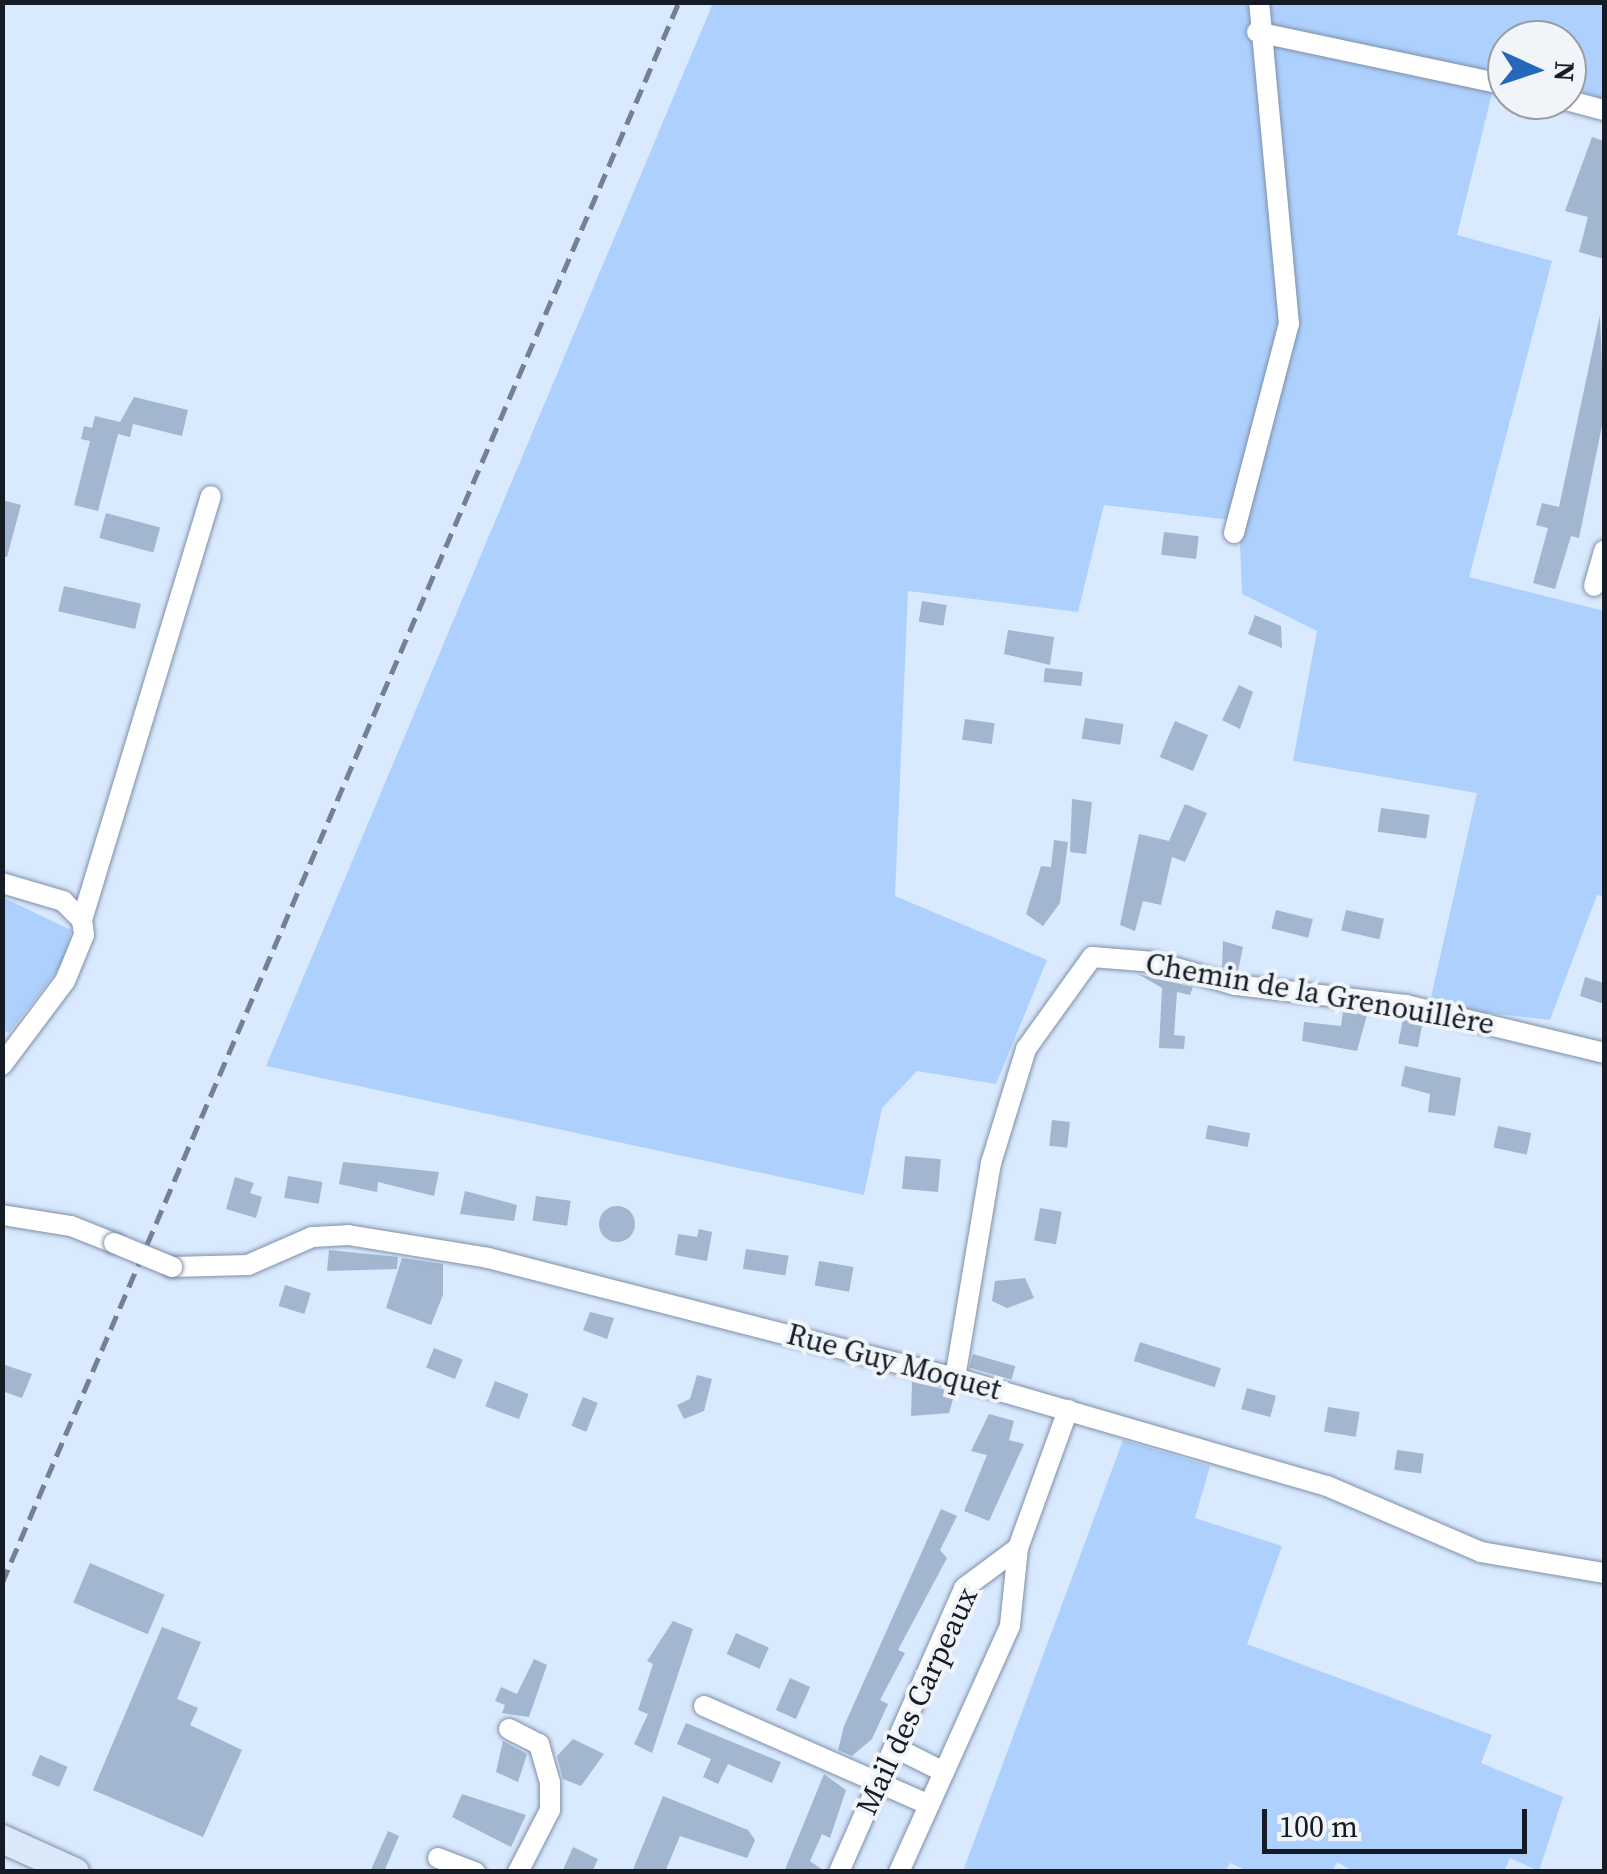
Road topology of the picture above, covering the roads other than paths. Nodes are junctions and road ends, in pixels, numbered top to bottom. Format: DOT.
graph roads {
  1 [pos="1259,2"];
  2 [pos="1257,32"];
  3 [pos="1487,81"];
  4 [pos="211,496"];
  5 [pos="1234,532"];
  6 [pos="1604,550"];
  7 [pos="1594,586"];
  8 [pos="2,883"];
  9 [pos="82,920"];
  10 [pos="1604,1053"];
  11 [pos="2,1064"];
  12 [pos="2,1215"];
  13 [pos="955,1378"];
  14 [pos="1068,1410"];
  15 [pos="1018,1548"];
  16 [pos="1604,1573"];
  17 [pos="704,1706"];
  18 [pos="509,1729"];
  19 [pos="894,1747"];
  20 [pos="944,1772"];
  21 [pos="878,1782"];
  22 [pos="929,1805"];
  23 [pos="2,1839"];
  24 [pos="438,1858"];
  25 [pos="75,1872"];
  26 [pos="475,1872"];
  27 [pos="518,1872"];
  28 [pos="839,1872"];
  29 [pos="899,1872"];
  1 -- 2 [label="street"];
  2 -- 3 [label="street"];
  2 -- 5 [label="street"];
  4 -- 9 [label="street"];
  6 -- 7 [label="street"];
  8 -- 9 [label="street"];
  9 -- 11 [label="street"];
  10 -- 13 [label="street, Chemin de la Grenouillère"];
  12 -- 13 [label="street, Rue Guy Moquet, bridge"];
  13 -- 14 [label="street, Rue Guy Moquet"];
  14 -- 15 [label="street, Mail des Carpeaux"];
  14 -- 16 [label="street, Rue Guy Moquet"];
  15 -- 19 [label="street, Mail des Carpeaux"];
  15 -- 20 [label="street, Mail des Carpeaux"];
  17 -- 21 [label="street"];
  18 -- 27 [label="street"];
  19 -- 20 [label="street"];
  19 -- 21 [label="street, Mail des Carpeaux"];
  20 -- 22 [label="street, Mail des Carpeaux"];
  21 -- 22 [label="street"];
  21 -- 28 [label="street, Mail des Carpeaux"];
  22 -- 29 [label="street, Mail des Carpeaux"];
  23 -- 25 [label="main road"];
  24 -- 26 [label="street"];
}
